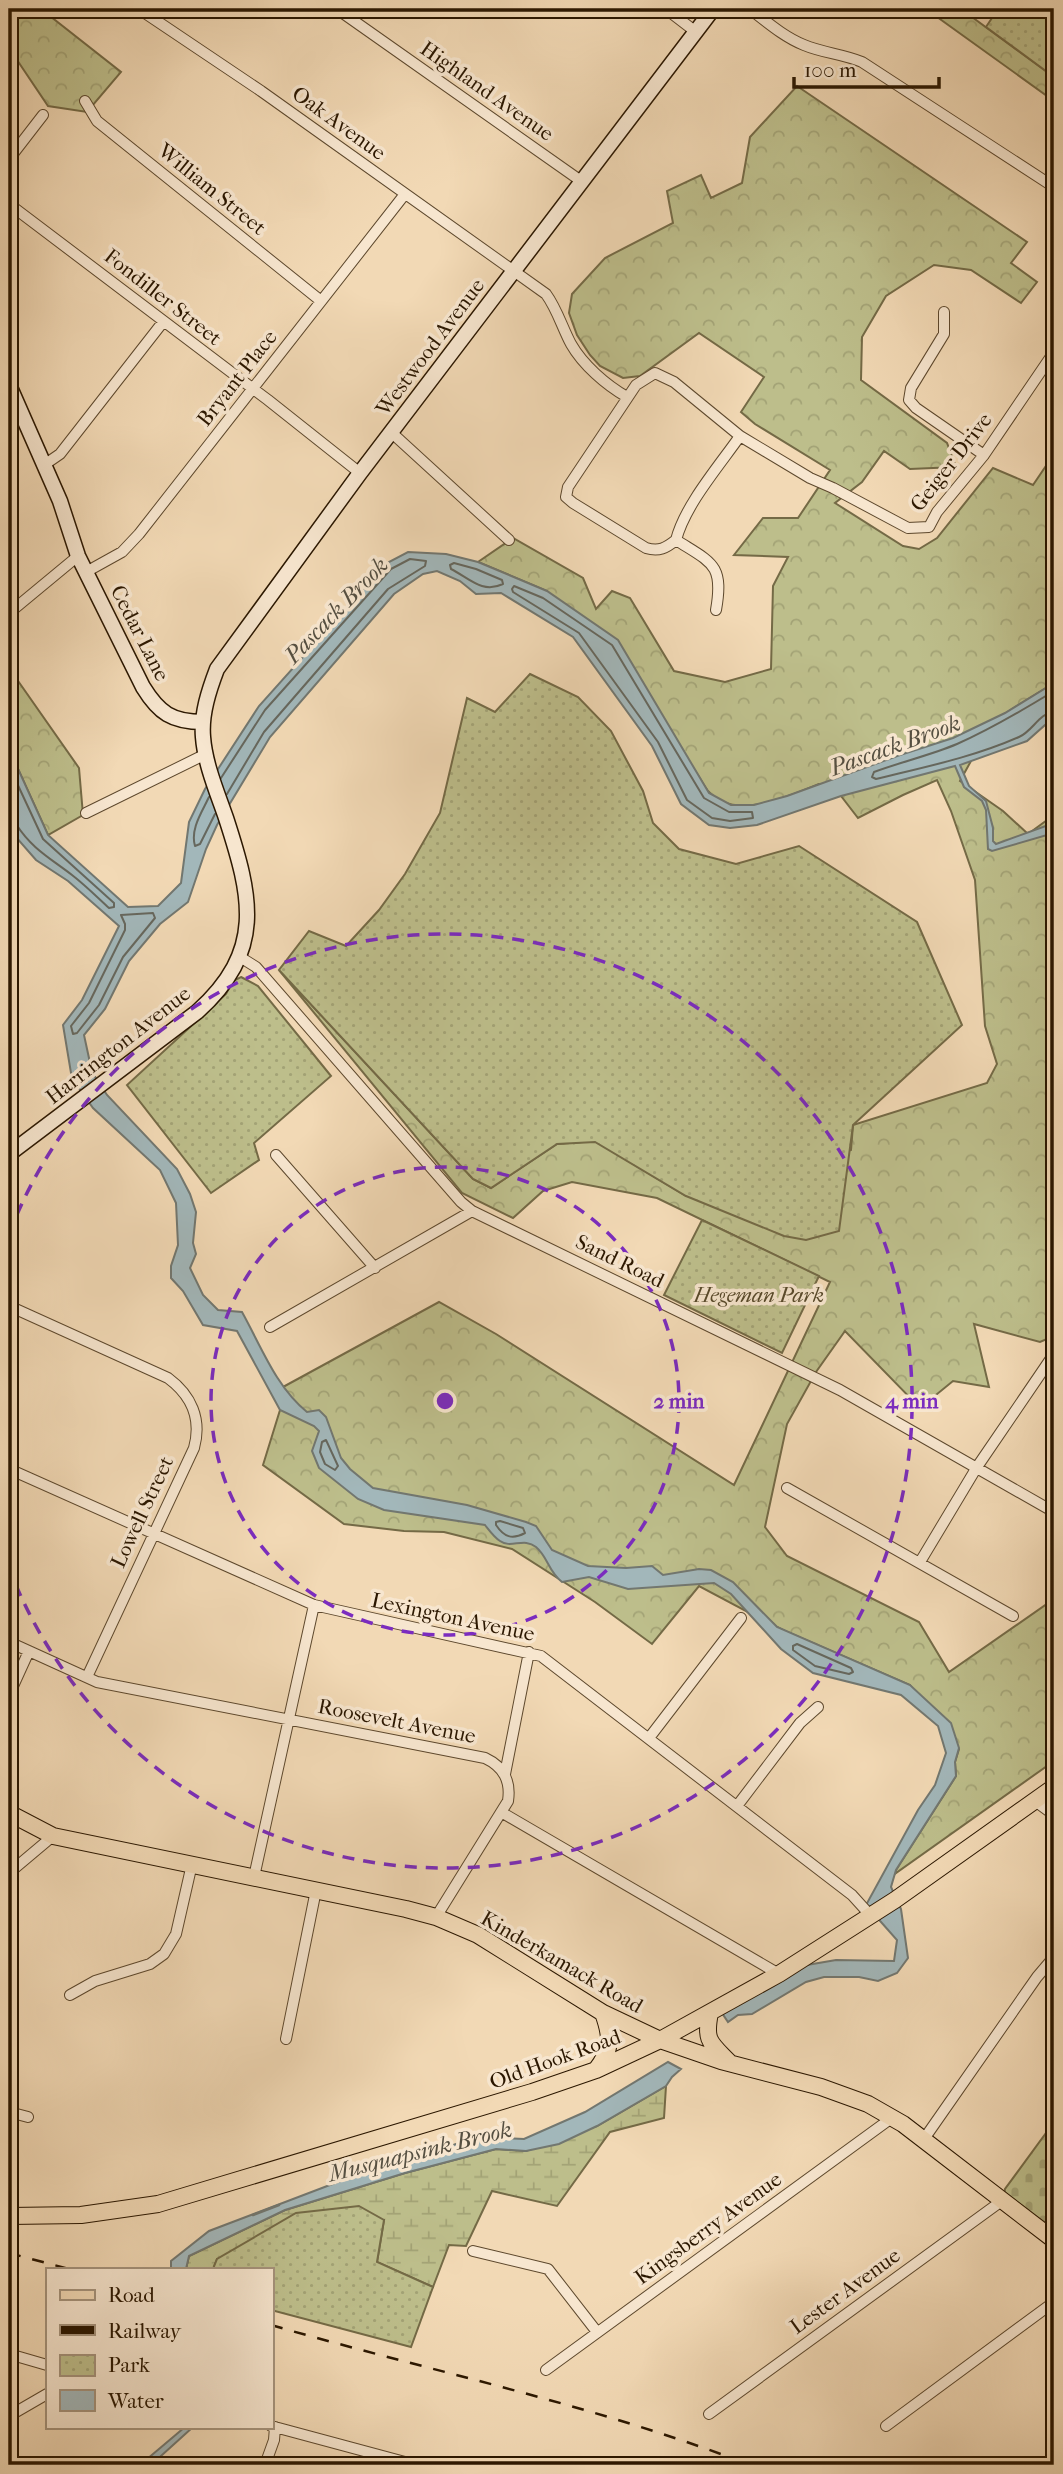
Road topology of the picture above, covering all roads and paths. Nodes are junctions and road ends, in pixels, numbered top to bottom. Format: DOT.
graph roads {
  1 [pos="139,9"];
  2 [pos="337,9"];
  3 [pos="666,9"];
  4 [pos="713,9"];
  5 [pos="750,9"];
  6 [pos="696,32"];
  7 [pos="85,101"];
  8 [pos="43,115"];
  9 [pos="9,159"];
  10 [pos="581,181"];
  11 [pos="1054,187"];
  12 [pos="405,194"];
  13 [pos="9,204"];
  14 [pos="514,272"];
  15 [pos="321,301"];
  16 [pos="944,312"];
  17 [pos="163,322"];
  18 [pos="1054,352"];
  19 [pos="9,385"];
  20 [pos="253,389"];
  21 [pos="627,397"];
  22 [pos="392,433"];
  23 [pos="740,436"];
  24 [pos="984,455"];
  25 [pos="44,465"];
  26 [pos="360,473"];
  27 [pos="509,540"];
  28 [pos="676,540"];
  29 [pos="78,556"];
  30 [pos="86,572"];
  31 [pos="14,609"];
  32 [pos="716,610"];
  33 [pos="203,722"];
  34 [pos="206,754"];
  35 [pos="86,813"];
  36 [pos="240,957"];
  37 [pos="9,1154"];
  38 [pos="276,1155"];
  39 [pos="472,1211"];
  40 [pos="375,1268"];
  41 [pos="9,1306"];
  42 [pos="270,1327"];
  43 [pos="1054,1354"];
  44 [pos="977,1467"];
  45 [pos="9,1469"];
  46 [pos="788,1488"];
  47 [pos="1054,1512"];
  48 [pos="154,1534"];
  49 [pos="920,1562"];
  50 [pos="314,1605"];
  51 [pos="1013,1616"];
  52 [pos="741,1618"];
  53 [pos="9,1642"];
  54 [pos="29,1651"];
  55 [pos="529,1652"];
  56 [pos="87,1677"];
  57 [pos="9,1695"];
  58 [pos="818,1707"];
  59 [pos="289,1719"];
  60 [pos="649,1738"];
  61 [pos="505,1774"];
  62 [pos="1054,1787"];
  63 [pos="1035,1801"];
  64 [pos="737,1806"];
  65 [pos="501,1812"];
  66 [pos="9,1813"];
  67 [pos="1054,1815"];
  68 [pos="53,1836"];
  69 [pos="192,1864"];
  70 [pos="9,1873"];
  71 [pos="254,1877"];
  72 [pos="316,1890"];
  73 [pos="871,1916"];
  74 [pos="436,1917"];
  75 [pos="1054,1957"];
  76 [pos="779,1974"];
  77 [pos="70,1995"];
  78 [pos="603,2013"];
  79 [pos="710,2013"];
  80 [pos="286,2039"];
  81 [pos="660,2040"];
  82 [pos="732,2064"];
  83 [pos="596,2070"];
  84 [pos="9,2112"];
  85 [pos="28,2117"];
  86 [pos="893,2117"];
  87 [pos="924,2139"];
  88 [pos="1003,2200"];
  89 [pos="9,2216"];
  90 [pos="1054,2240"];
  91 [pos="473,2251"];
  92 [pos="1054,2302"];
  93 [pos="597,2332"];
  94 [pos="9,2354"];
  95 [pos="46,2365"];
  96 [pos="546,2370"];
  97 [pos="46,2395"];
  98 [pos="709,2414"];
  99 [pos="9,2416"];
  100 [pos="886,2426"];
  101 [pos="273,2427"];
  102 [pos="273,2428"];
  103 [pos="265,2465"];
  104 [pos="415,2465"];
  1 -- 12 [label="street, Oak Avenue"];
  2 -- 10 [label="street, Highland Avenue"];
  3 -- 6 [label="street"];
  4 -- 6 [label="street, Westwood Avenue"];
  5 -- 11 [label="street"];
  6 -- 10 [label="street, Westwood Avenue"];
  7 -- 15 [label="street, William Street"];
  8 -- 9 [label="street"];
  10 -- 14 [label="street, Westwood Avenue"];
  12 -- 14 [label="street, Oak Avenue"];
  12 -- 15 [label="street, Bryant Place"];
  13 -- 17 [label="street, Fondiller Street"];
  14 -- 21 [label="street, Oak Avenue"];
  14 -- 22 [label="street, Westwood Avenue"];
  15 -- 20 [label="street, Bryant Place"];
  16 -- 24 [label="street"];
  17 -- 20 [label="street, Fondiller Street"];
  17 -- 25 [label="street"];
  18 -- 24 [label="street, Geiger Drive"];
  19 -- 25 [label="street, Cedar Lane"];
  20 -- 26 [label="street, Fondiller Street"];
  20 -- 30 [label="street, Bryant Place"];
  21 -- 23 [label="street, Geiger Drive"];
  21 -- 28 [label="street, Geiger Drive"];
  22 -- 26 [label="street, Westwood Avenue"];
  22 -- 27 [label="street"];
  23 -- 24 [label="street, Geiger Drive"];
  23 -- 28 [label="street"];
  25 -- 29 [label="street, Cedar Lane"];
  26 -- 33 [label="street, Westwood Avenue"];
  28 -- 32 [label="street"];
  29 -- 30 [label="street, Cedar Lane"];
  29 -- 31 [label="street"];
  30 -- 33 [label="street, Cedar Lane"];
  33 -- 34 [label="street"];
  34 -- 35 [label="street"];
  34 -- 36 [label="street"];
  36 -- 37 [label="street, Harrington Avenue"];
  36 -- 39 [label="street, Sand Road"];
  38 -- 40 [label="street"];
  39 -- 40 [label="street"];
  39 -- 44 [label="street, Sand Road"];
  40 -- 42 [label="street"];
  41 -- 48 [label="street, Lowell Street"];
  43 -- 44 [label="street"];
  44 -- 47 [label="street, Sand Road"];
  44 -- 49 [label="street"];
  45 -- 48 [label="street, Lexington Avenue"];
  46 -- 49 [label="street"];
  48 -- 50 [label="street, Lexington Avenue"];
  48 -- 56 [label="street, Lowell Street"];
  49 -- 51 [label="street"];
  50 -- 55 [label="street, Lexington Avenue"];
  50 -- 59 [label="street"];
  52 -- 60 [label="street"];
  53 -- 54 [label="street, Roosevelt Avenue"];
  54 -- 56 [label="street, Roosevelt Avenue"];
  54 -- 57 [label="street"];
  55 -- 60 [label="street, Lexington Avenue"];
  55 -- 61 [label="street"];
  56 -- 59 [label="street, Roosevelt Avenue"];
  58 -- 64 [label="street"];
  59 -- 61 [label="street, Roosevelt Avenue"];
  59 -- 71 [label="street"];
  60 -- 64 [label="street, Lexington Avenue"];
  61 -- 65 [label="street"];
  62 -- 63 [label="main road, Old Hook Road"];
  63 -- 67 [label="street"];
  63 -- 73 [label="main road, Old Hook Road"];
  64 -- 73 [label="street, Lexington Avenue"];
  65 -- 74 [label="street"];
  65 -- 76 [label="street"];
  66 -- 68 [label="main road, Kinderkamack Road"];
  68 -- 69 [label="main road, Kinderkamack Road"];
  68 -- 70 [label="street"];
  69 -- 71 [label="main road, Kinderkamack Road"];
  69 -- 77 [label="street"];
  71 -- 72 [label="main road, Kinderkamack Road"];
  72 -- 74 [label="main road, Kinderkamack Road"];
  72 -- 80 [label="street"];
  73 -- 76 [label="main road, Old Hook Road"];
  74 -- 78 [label="main road, Kinderkamack Road"];
  75 -- 87 [label="street"];
  76 -- 79 [label="main road, Old Hook Road"];
  78 -- 81 [label="main road, Kinderkamack Road"];
  78 -- 83 [label="main road"];
  79 -- 81 [label="main road, Old Hook Road"];
  79 -- 82 [label="main road"];
  81 -- 82 [label="main road, Kinderkamack Road"];
  81 -- 83 [label="main road, Old Hook Road"];
  82 -- 86 [label="main road, Kinderkamack Road"];
  83 -- 89 [label="main road, Old Hook Road"];
  84 -- 85 [label="street"];
  86 -- 87 [label="main road, Kinderkamack Road"];
  86 -- 93 [label="street, Kingsberry Avenue"];
  87 -- 88 [label="main road, Kinderkamack Road"];
  88 -- 90 [label="main road, Kinderkamack Road"];
  88 -- 98 [label="street, Lester Avenue"];
  91 -- 93 [label="street"];
  92 -- 100 [label="street"];
  93 -- 96 [label="street, Kingsberry Avenue"];
  94 -- 95 [label="street"];
  97 -- 99 [label="street"];
  101 -- 104 [label="street"];
  102 -- 103 [label="street"];
}
